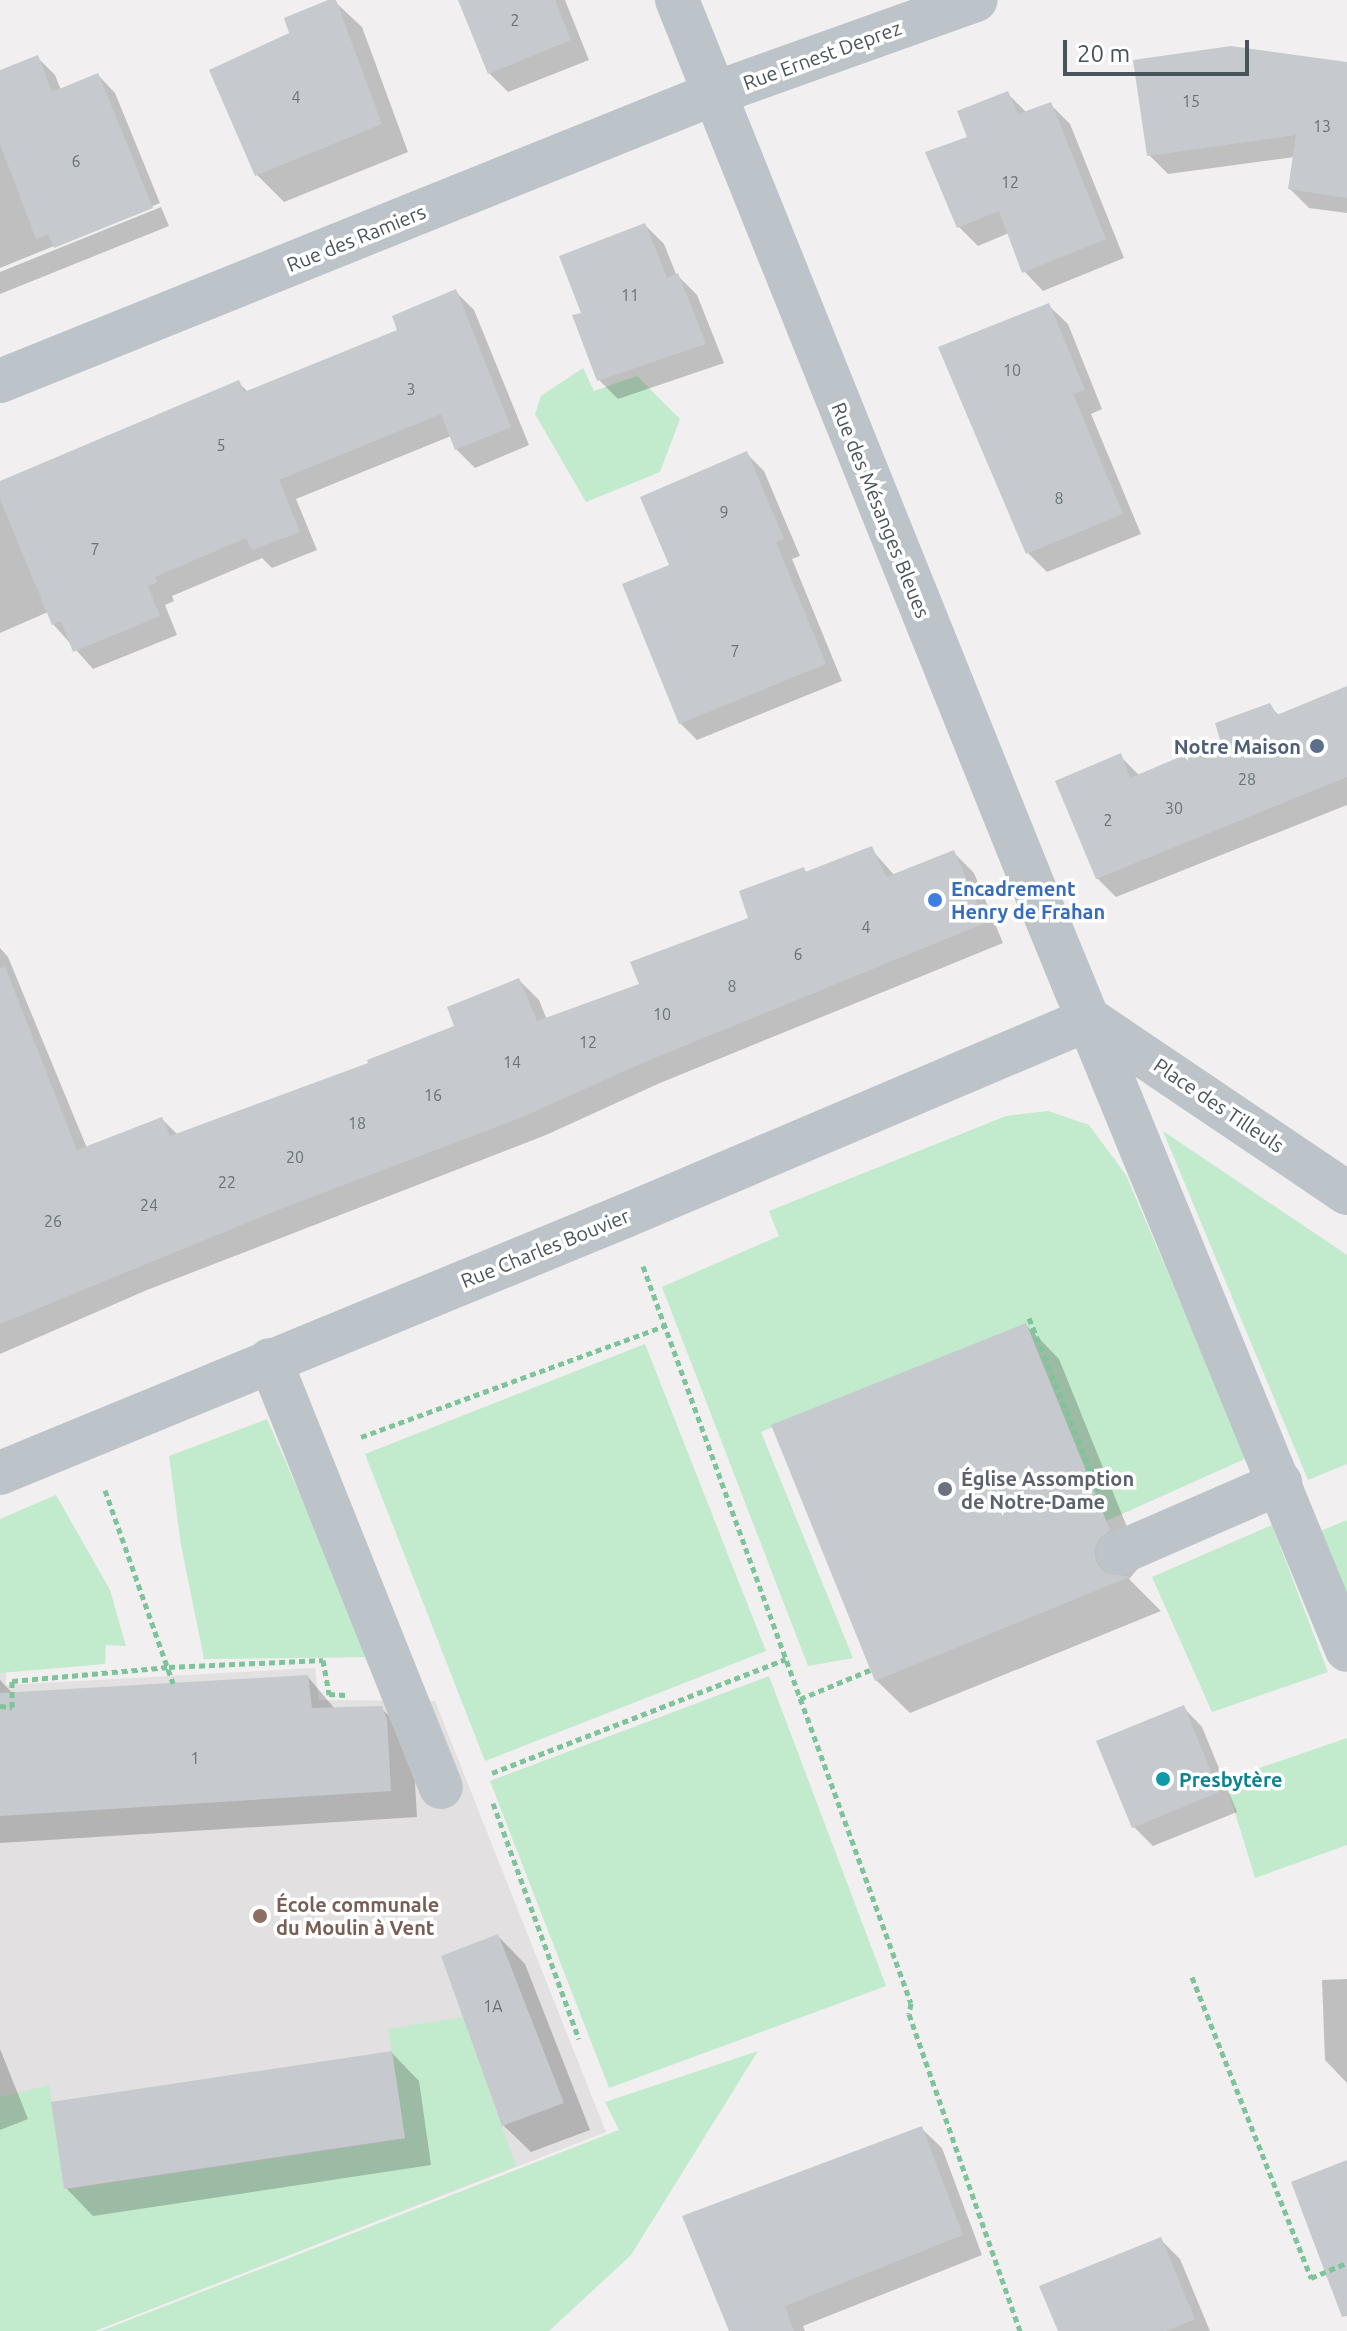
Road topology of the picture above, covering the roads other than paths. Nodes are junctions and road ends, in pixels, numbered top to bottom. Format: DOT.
graph roads {
  1 [pos="677,0"];
  2 [pos="976,0"];
  3 [pos="713,94"];
  4 [pos="0,381"];
  5 [pos="1089,1019"];
  6 [pos="1347,1193"];
  7 [pos="270,1360"];
  8 [pos="0,1473"];
  9 [pos="1280,1483"];
  10 [pos="1121,1553"];
  11 [pos="1347,1650"];
  12 [pos="441,1787"];
  1 -- 3 [label="street, Rue des Mésanges Bleues"];
  2 -- 3 [label="street, Rue Ernest Deprez"];
  3 -- 4 [label="street, Rue des Ramiers"];
  3 -- 5 [label="street, Rue des Mésanges Bleues"];
  5 -- 6 [label="street, Place des Tilleuls"];
  5 -- 7 [label="street, Rue Charles Bouvier"];
  5 -- 9 [label="street, Rue des Mésanges Bleues"];
  7 -- 8 [label="street, Rue Charles Bouvier"];
  7 -- 12 [label="street"];
  9 -- 10 [label="street"];
  9 -- 11 [label="street, Rue des Mésanges Bleues"];
}
